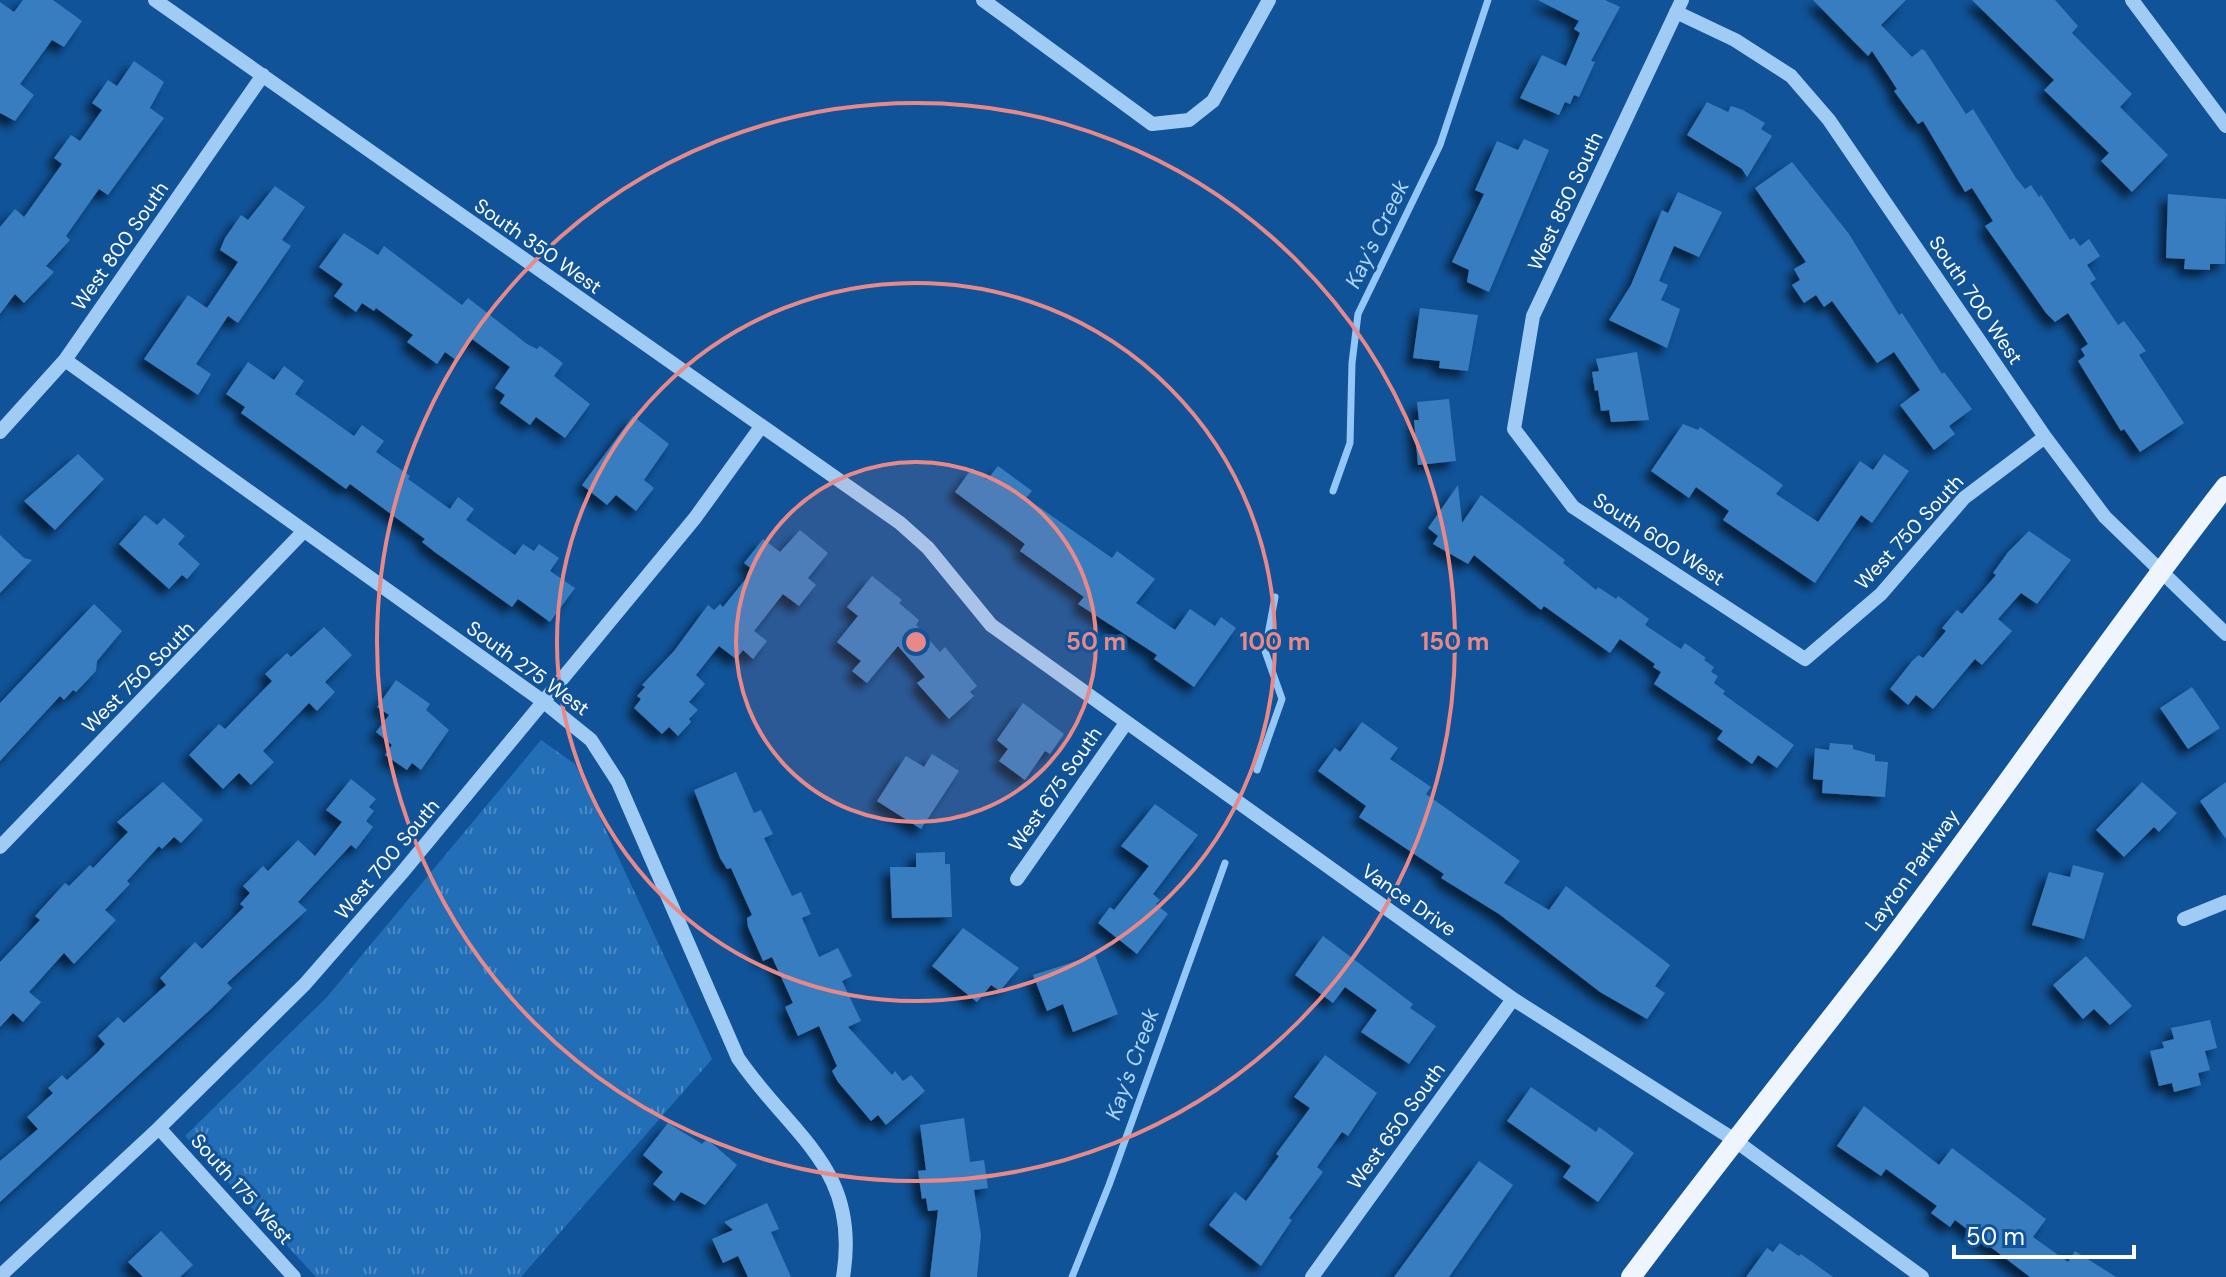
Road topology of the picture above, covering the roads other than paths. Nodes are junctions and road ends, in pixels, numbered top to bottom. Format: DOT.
graph roads {
  1 [pos="155,0"];
  2 [pos="983,0"];
  3 [pos="1269,0"];
  4 [pos="2132,0"];
  5 [pos="1679,6"];
  6 [pos="263,75"];
  7 [pos="2226,126"];
  8 [pos="65,360"];
  9 [pos="760,428"];
  10 [pos="1514,429"];
  11 [pos="0,432"];
  12 [pos="2045,437"];
  13 [pos="2226,486"];
  14 [pos="900,523"];
  15 [pos="302,533"];
  16 [pos="2161,570"];
  17 [pos="2226,634"];
  18 [pos="1805,659"];
  19 [pos="544,702"];
  20 [pos="1126,723"];
  21 [pos="0,847"];
  22 [pos="1017,879"];
  23 [pos="2226,902"];
  24 [pos="2184,919"];
  25 [pos="1513,999"];
  26 [pos="159,1128"];
  27 [pos="1733,1139"];
  28 [pos="0,1276"];
  29 [pos="294,1277"];
  30 [pos="843,1277"];
  31 [pos="1312,1277"];
  32 [pos="1631,1277"];
  33 [pos="1922,1277"];
  1 -- 6 [label="street, South 350 West"];
  2 -- 3 [label="street"];
  4 -- 7 [label="street"];
  5 -- 10 [label="street, West 850 South"];
  5 -- 12 [label="street, South 700 West"];
  6 -- 8 [label="street, West 800 South"];
  6 -- 9 [label="street, South 350 West"];
  8 -- 11 [label="street, West 800 South"];
  8 -- 15 [label="street, South 275 West"];
  9 -- 14 [label="street, South 350 West"];
  9 -- 19 [label="street, West 700 South"];
  10 -- 18 [label="street, South 600 West"];
  12 -- 16 [label="street, South 700 West"];
  12 -- 18 [label="street, West 750 South"];
  13 -- 16 [label="main road, Layton Parkway"];
  14 -- 20 [label="street, Vance Drive"];
  15 -- 19 [label="street, South 275 West"];
  15 -- 21 [label="street, West 750 South"];
  16 -- 17 [label="street, South 700 West"];
  16 -- 27 [label="main road, Layton Parkway"];
  19 -- 26 [label="street, West 700 South"];
  19 -- 30 [label="street, South 275 West"];
  20 -- 22 [label="street, West 675 South"];
  20 -- 25 [label="street, Vance Drive"];
  23 -- 24 [label="street"];
  25 -- 27 [label="street, Vance Drive"];
  25 -- 31 [label="street, West 650 South"];
  26 -- 28 [label="street, West 700 South"];
  26 -- 29 [label="street, South 175 West"];
  27 -- 32 [label="main road, Layton Parkway"];
  27 -- 33 [label="street, Vance Drive"];
}
